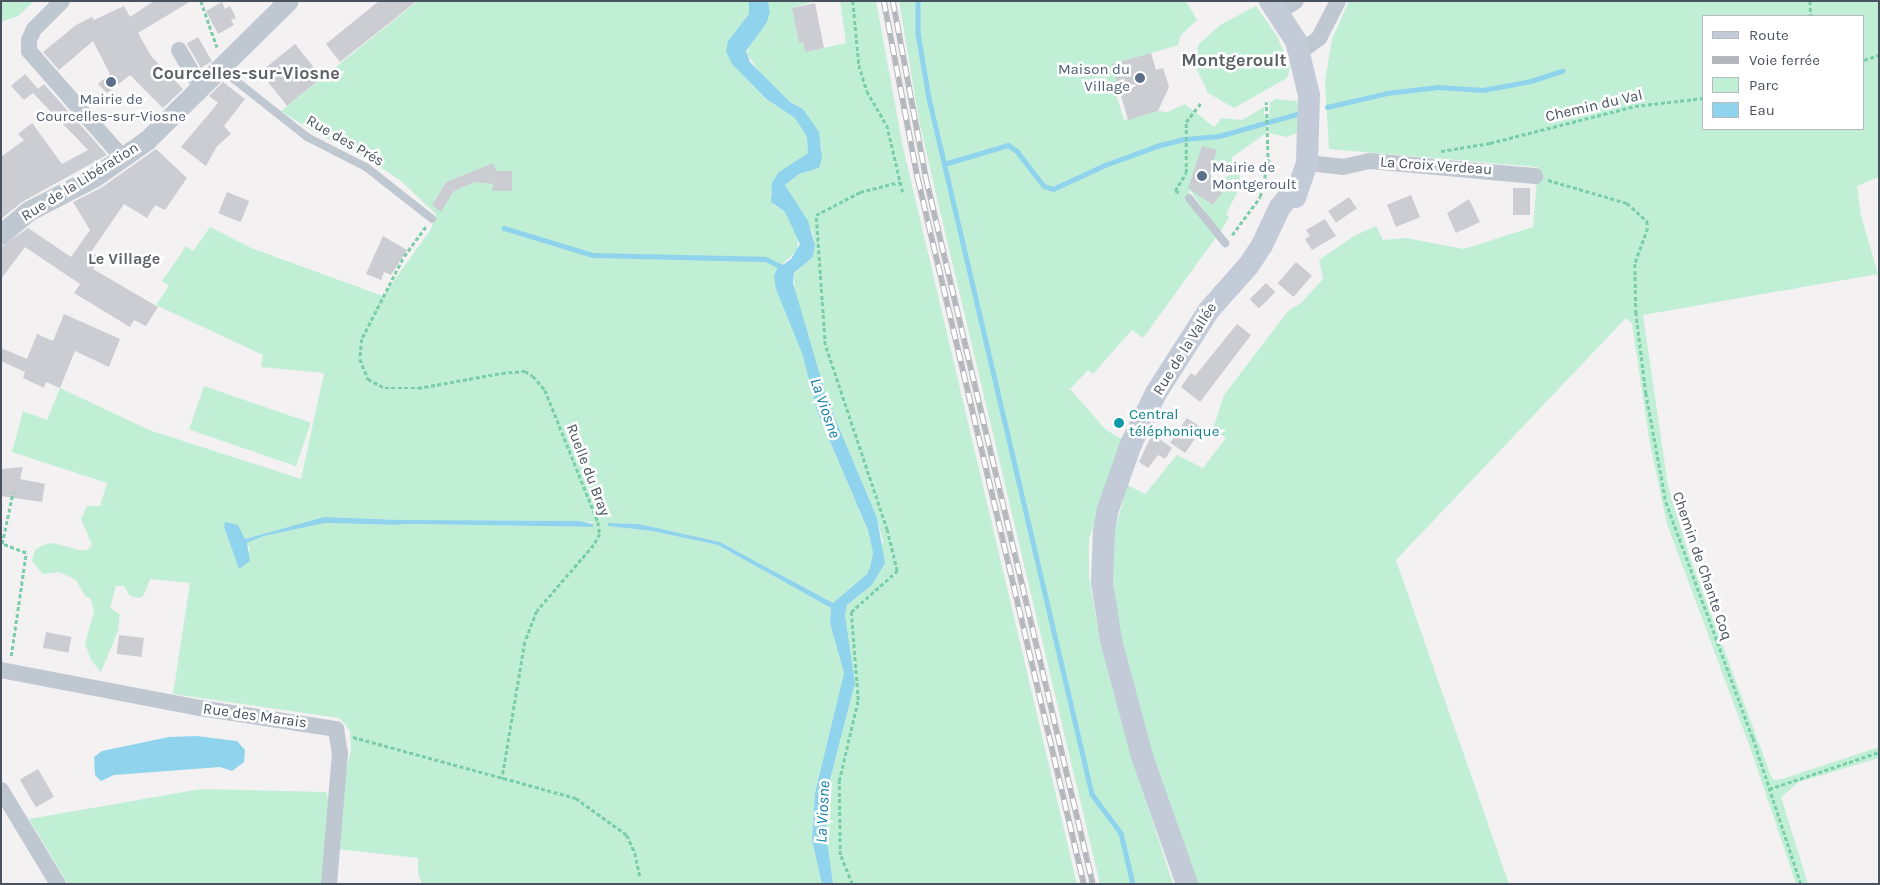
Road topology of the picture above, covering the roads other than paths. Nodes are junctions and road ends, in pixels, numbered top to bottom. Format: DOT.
graph roads {
  1 [pos="62,1"];
  2 [pos="289,1"];
  3 [pos="1338,1"];
  4 [pos="1281,5"];
  5 [pos="179,50"];
  6 [pos="1300,52"];
  7 [pos="223,67"];
  8 [pos="201,88"];
  9 [pos="124,159"];
  10 [pos="1307,163"];
  11 [pos="1535,176"];
  12 [pos="1189,198"];
  13 [pos="432,219"];
  14 [pos="1,235"];
  15 [pos="1225,243"];
  16 [pos="4,670"];
  17 [pos="1,790"];
  18 [pos="58,884"];
  19 [pos="328,884"];
  20 [pos="1187,884"];
  1 -- 9 [label="street"];
  2 -- 7 [label="street, Rue de la Libération"];
  3 -- 6 [label="street"];
  4 -- 6 [label="main road, Rue de la Vallée"];
  5 -- 8 [label="street"];
  6 -- 10 [label="main road, Rue de la Vallée"];
  7 -- 8 [label="street, Rue de la Libération"];
  7 -- 13 [label="lane, Rue des Prés"];
  8 -- 9 [label="street, Rue de la Libération"];
  9 -- 14 [label="street, Rue de la Libération"];
  10 -- 11 [label="street, La Croix Verdeau"];
  10 -- 20 [label="main road, Rue de la Vallée"];
  12 -- 15 [label="lane"];
  16 -- 19 [label="street, Rue des Marais"];
  17 -- 18 [label="street"];
}
